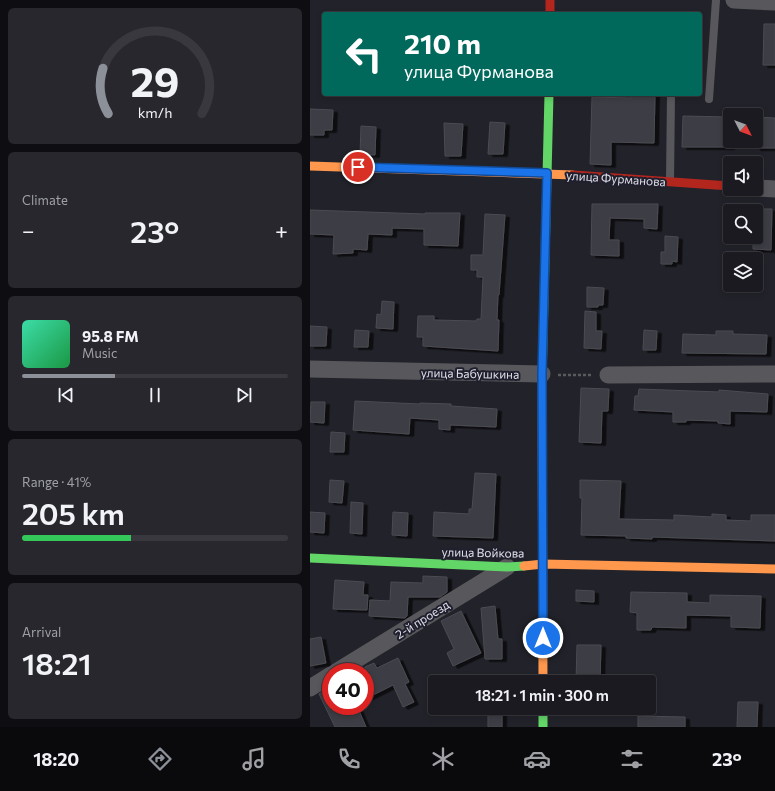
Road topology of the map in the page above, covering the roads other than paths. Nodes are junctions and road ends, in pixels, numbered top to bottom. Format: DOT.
graph roads {
  1 [pos="550,0"];
  2 [pos="716,0"];
  3 [pos="734,0"];
  4 [pos="775,2"];
  5 [pos="550,12"];
  6 [pos="548,96"];
  7 [pos="671,96"];
  8 [pos="709,99"];
  9 [pos="310,166"];
  10 [pos="547,173"];
  11 [pos="670,182"];
  12 [pos="723,186"];
  13 [pos="763,188"];
  14 [pos="775,189"];
  15 [pos="310,369"];
  16 [pos="542,374"];
  17 [pos="775,374"];
  18 [pos="608,375"];
  19 [pos="310,558"];
  20 [pos="543,564"];
  21 [pos="508,567"];
  22 [pos="775,569"];
  23 [pos="351,663"];
  24 [pos="543,675"];
  25 [pos="322,681"];
  26 [pos="310,688"];
  27 [pos="543,715"];
  28 [pos="543,727"];
  1 -- 5 [label="street"];
  2 -- 8 [label="lane"];
  3 -- 4 [label="street"];
  6 -- 10 [label="street"];
  7 -- 11 [label="lane"];
  9 -- 10 [label="street, улица Фурманова"];
  10 -- 11 [label="street, улица Фурманова"];
  10 -- 16 [label="street"];
  11 -- 12 [label="street, улица Фурманова"];
  13 -- 14 [label="street"];
  15 -- 16 [label="street, улица Бабушкина"];
  16 -- 20 [label="street"];
  17 -- 18 [label="street"];
  19 -- 21 [label="street, улица Войкова"];
  20 -- 21 [label="street, улица Войкова"];
  20 -- 22 [label="street, улица Войкова"];
  20 -- 24 [label="street"];
  21 -- 23 [label="street, 2-й проезд"];
  25 -- 26 [label="street"];
  27 -- 28 [label="street"];
}
